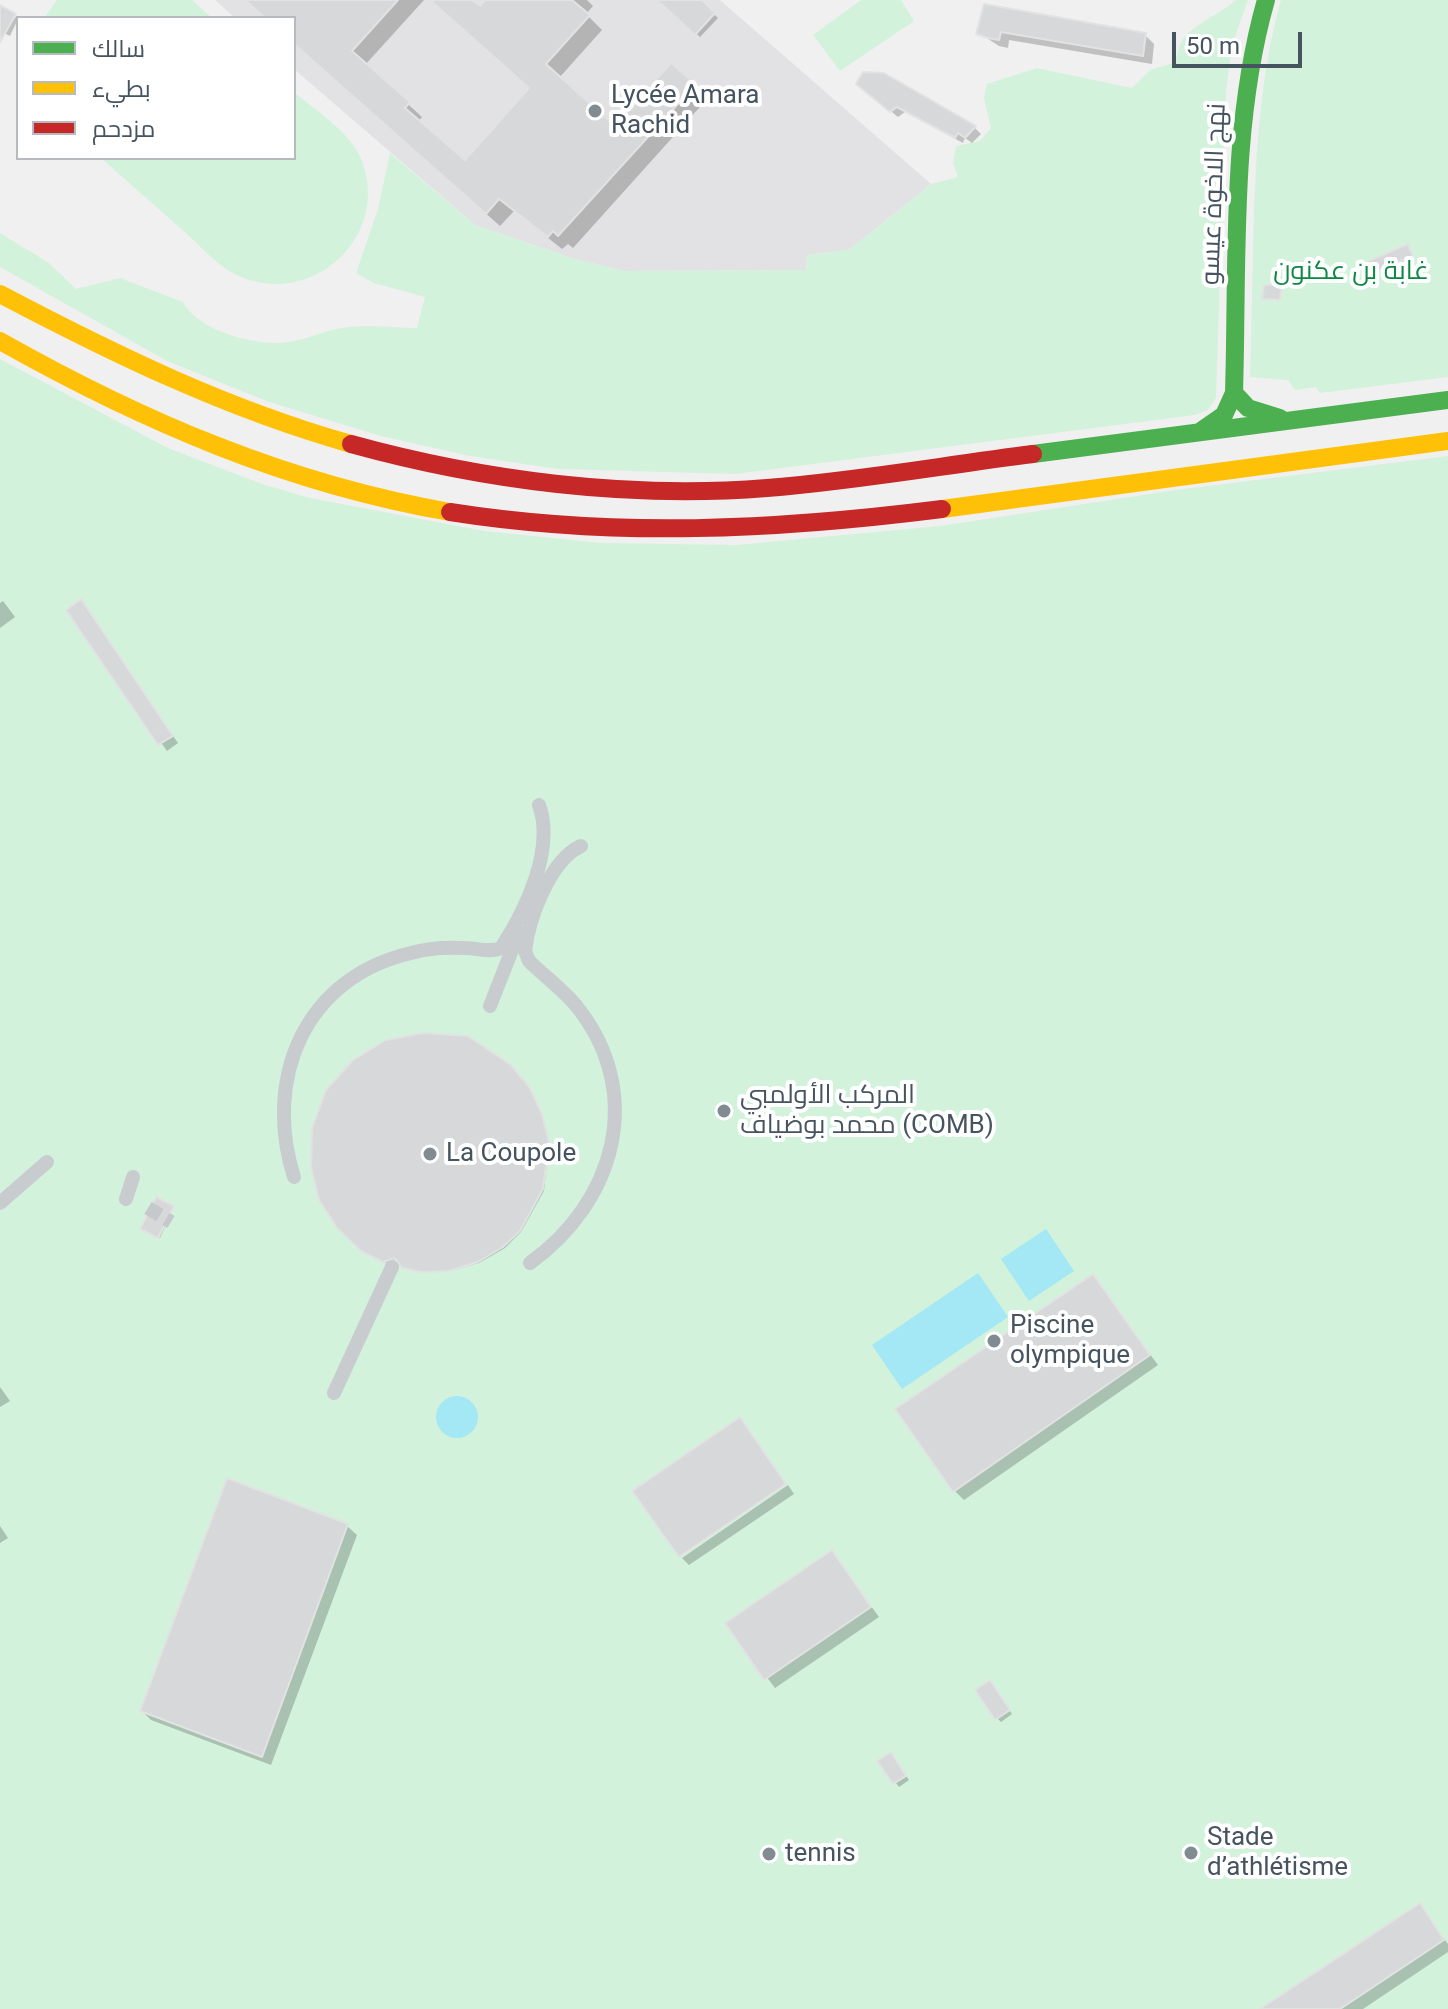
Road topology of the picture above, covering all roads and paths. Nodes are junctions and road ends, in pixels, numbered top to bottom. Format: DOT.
graph roads {
  1 [pos="1266,0"];
  2 [pos="0,294"];
  3 [pos="0,341"];
  4 [pos="1234,393"];
  5 [pos="1448,400"];
  6 [pos="1292,422"];
  7 [pos="1201,431"];
  8 [pos="1448,441"];
  9 [pos="539,805"];
  10 [pos="581,846"];
  11 [pos="531,907"];
  12 [pos="490,1006"];
  13 [pos="47,1162"];
  14 [pos="133,1177"];
  15 [pos="294,1177"];
  16 [pos="126,1199"];
  17 [pos="0,1203"];
  18 [pos="530,1263"];
  19 [pos="392,1267"];
  20 [pos="334,1393"];
  1 -- 4 [label="main road, نهج الاخوة عيسو"];
  2 -- 7 [label="main road"];
  3 -- 8 [label="main road"];
  4 -- 6 [label="main road"];
  4 -- 7 [label="main road"];
  5 -- 6 [label="main road"];
  6 -- 7 [label="main road"];
  9 -- 11 [label="street"];
  10 -- 11 [label="street"];
  11 -- 12 [label="street"];
  11 -- 15 [label="street"];
  11 -- 18 [label="street"];
  13 -- 17 [label="street"];
  14 -- 16 [label="street"];
  19 -- 20 [label="street"];
}
